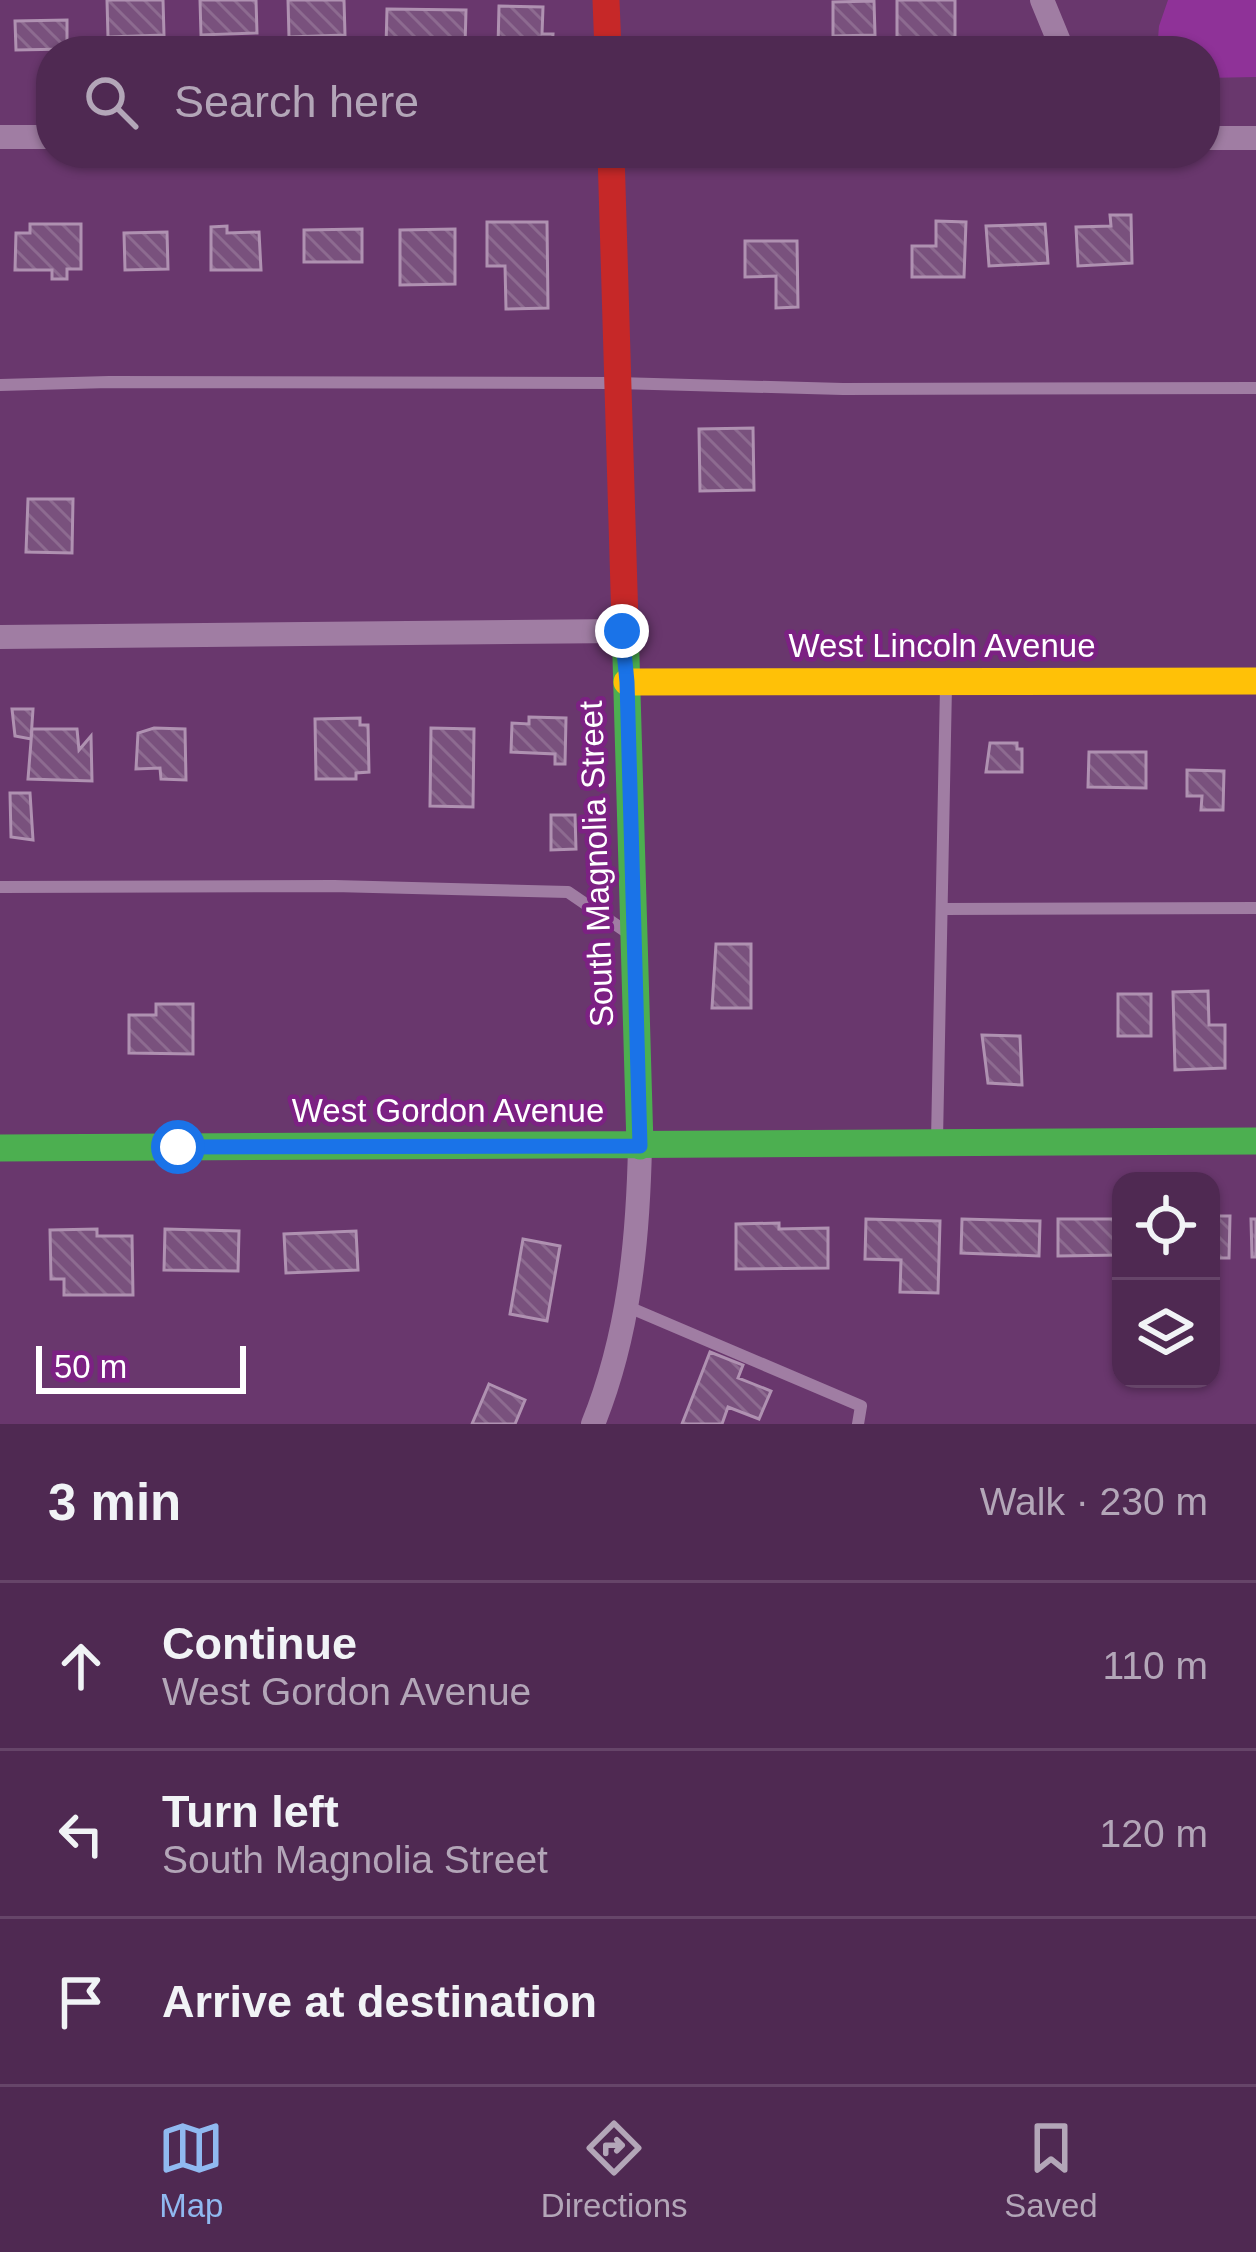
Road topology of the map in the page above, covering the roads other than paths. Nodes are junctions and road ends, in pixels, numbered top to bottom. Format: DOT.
graph roads {
  1 [pos="606,0"];
  2 [pos="1042,0"];
  3 [pos="607,36"];
  4 [pos="1057,36"];
  5 [pos="0,137"];
  6 [pos="36,137"];
  7 [pos="1220,138"];
  8 [pos="1256,138"];
  9 [pos="610,168"];
  10 [pos="617,383"];
  11 [pos="0,385"];
  12 [pos="1256,388"];
  13 [pos="622,631"];
  14 [pos="0,637"];
  15 [pos="946,679"];
  16 [pos="1256,681"];
  17 [pos="627,682"];
  18 [pos="0,887"];
  19 [pos="1256,908"];
  20 [pos="941,909"];
  21 [pos="634,938"];
  22 [pos="1256,1141"];
  23 [pos="937,1145"];
  24 [pos="640,1146"];
  25 [pos="0,1148"];
  26 [pos="626,1306"];
  27 [pos="593,1424"];
  28 [pos="858,1424"];
  1 -- 3 [label="street"];
  2 -- 4 [label="street"];
  5 -- 6 [label="street"];
  7 -- 8 [label="street"];
  9 -- 10 [label="street, South Magnolia Street"];
  10 -- 11 [label="lane"];
  10 -- 12 [label="lane"];
  10 -- 13 [label="street, South Magnolia Street"];
  13 -- 14 [label="street"];
  13 -- 17 [label="street, South Magnolia Street"];
  15 -- 16 [label="street, West Lincoln Avenue"];
  15 -- 17 [label="street, West Lincoln Avenue"];
  15 -- 20 [label="lane"];
  17 -- 21 [label="street, South Magnolia Street"];
  18 -- 21 [label="lane"];
  19 -- 20 [label="lane"];
  20 -- 23 [label="lane"];
  21 -- 24 [label="street, South Magnolia Street"];
  22 -- 23 [label="street, West Gordon Avenue"];
  23 -- 24 [label="street, West Gordon Avenue"];
  24 -- 25 [label="street, West Gordon Avenue"];
  24 -- 26 [label="street, South Magnolia Street"];
  26 -- 27 [label="street, South Magnolia Street"];
  26 -- 28 [label="lane"];
}
